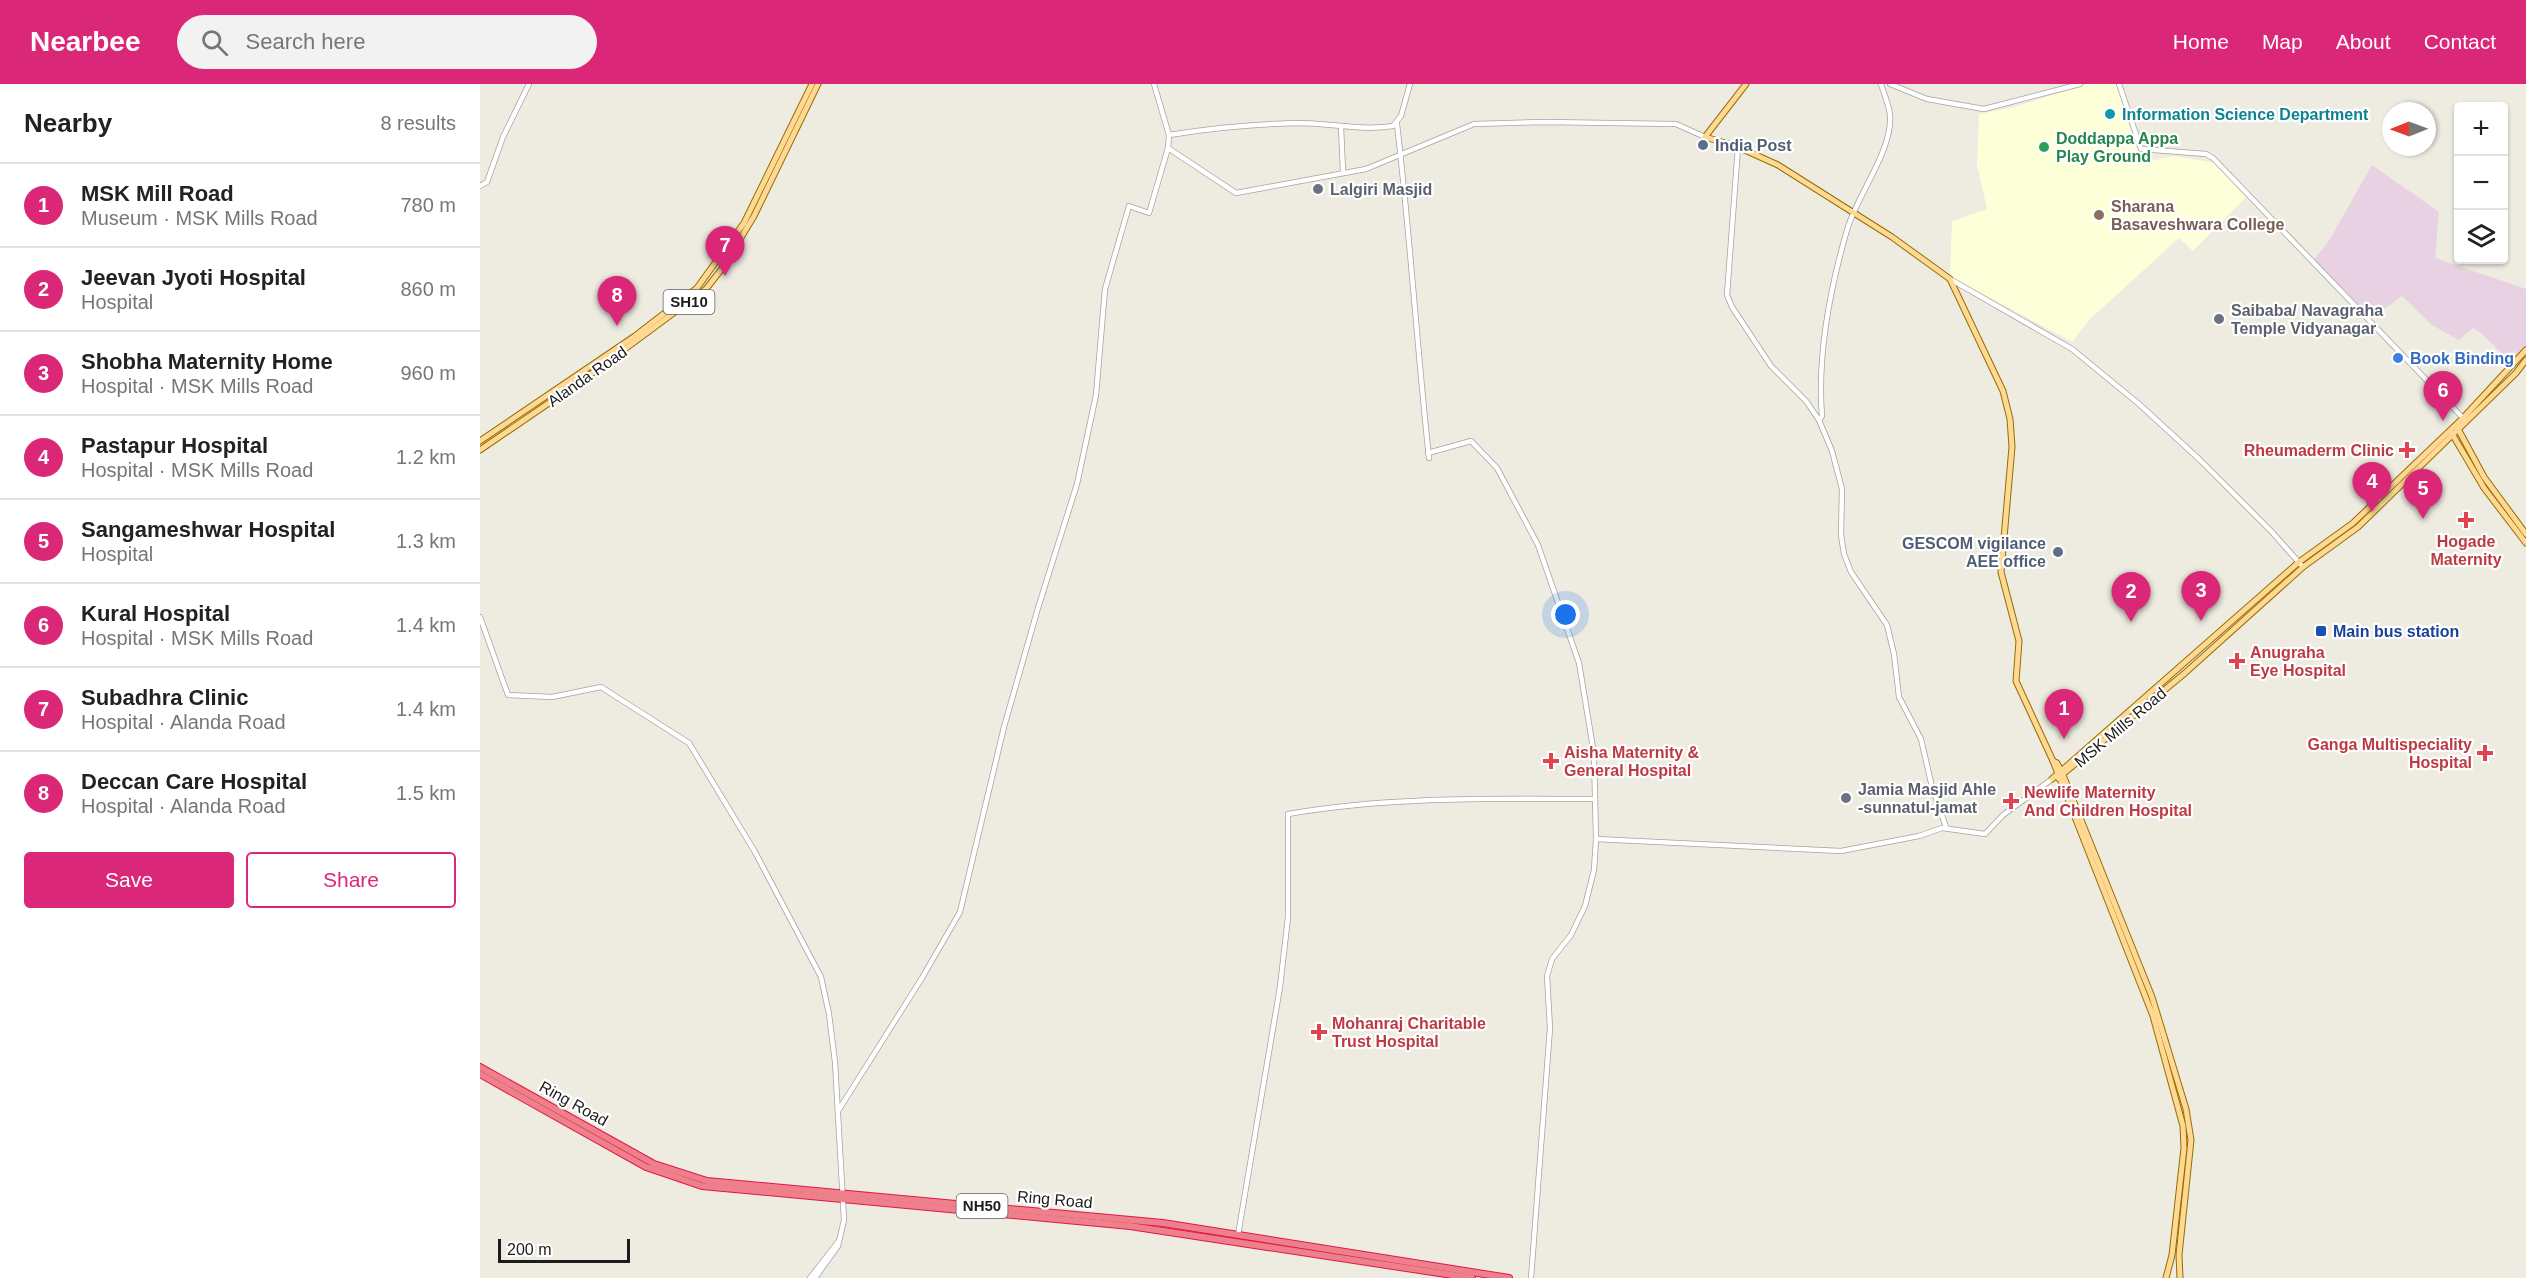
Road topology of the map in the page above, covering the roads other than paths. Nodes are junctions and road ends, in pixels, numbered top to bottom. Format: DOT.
graph roads {
  1 [pos="528,84"];
  2 [pos="812,84"];
  3 [pos="818,84"];
  4 [pos="1154,84"];
  5 [pos="1410,84"];
  6 [pos="1746,84"];
  7 [pos="1881,84"];
  8 [pos="1890,84"];
  9 [pos="2080,84"];
  10 [pos="2119,84"];
  11 [pos="1397,124"];
  12 [pos="1341,127"];
  13 [pos="1169,135"];
  14 [pos="1705,137"];
  15 [pos="1738,147"];
  16 [pos="1168,148"];
  17 [pos="1401,153"];
  18 [pos="1343,171"];
  19 [pos="480,186"];
  20 [pos="1852,212"];
  21 [pos="1950,279"];
  22 [pos="2526,350"];
  23 [pos="2526,360"];
  24 [pos="2464,419"];
  25 [pos="1819,420"];
  26 [pos="2456,427"];
  27 [pos="2451,432"];
  28 [pos="480,441"];
  29 [pos="480,450"];
  30 [pos="2526,534"];
  31 [pos="2526,543"];
  32 [pos="2301,565"];
  33 [pos="480,617"];
  34 [pos="2060,773"];
  35 [pos="2052,779"];
  36 [pos="1595,799"];
  37 [pos="1946,827"];
  38 [pos="1596,839"];
  39 [pos="480,1067"];
  40 [pos="480,1074"];
  41 [pos="838,1111"];
  42 [pos="842,1197"];
  43 [pos="1238,1235"];
  44 [pos="840,1241"];
  45 [pos="810,1278"];
  46 [pos="815,1278"];
  47 [pos="1472,1278"];
  48 [pos="1509,1278"];
  49 [pos="1531,1278"];
  50 [pos="2166,1278"];
  51 [pos="2180,1278"];
  1 -- 19 [label="street"];
  2 -- 28 [label="main road, Alanda Road / SH10"];
  3 -- 29 [label="main road, Alanda Road / SH10"];
  4 -- 13 [label="street"];
  5 -- 11 [label="street"];
  6 -- 14 [label="main road"];
  7 -- 20 [label="street"];
  8 -- 9 [label="street"];
  10 -- 24 [label="street"];
  11 -- 12 [label="street"];
  11 -- 17 [label="street"];
  12 -- 13 [label="street"];
  12 -- 18 [label="street"];
  13 -- 16 [label="street"];
  14 -- 15 [label="main road"];
  14 -- 17 [label="street"];
  15 -- 20 [label="main road"];
  15 -- 25 [label="street"];
  16 -- 18 [label="street"];
  16 -- 41 [label="street"];
  17 -- 18 [label="street"];
  17 -- 36 [label="street"];
  20 -- 21 [label="main road"];
  20 -- 25 [label="street"];
  21 -- 32 [label="street"];
  21 -- 34 [label="main road"];
  22 -- 24 [label="main road, MSK Mills Road"];
  23 -- 24 [label="main road, MSK Mills Road"];
  24 -- 26 [label="main road, MSK Mills Road"];
  25 -- 37 [label="street"];
  26 -- 27 [label="main road, MSK Mills Road"];
  26 -- 30 [label="main road"];
  27 -- 31 [label="main road"];
  27 -- 32 [label="main road, MSK Mills Road"];
  32 -- 34 [label="main road, MSK Mills Road"];
  33 -- 41 [label="street"];
  34 -- 35 [label="main road, MSK Mills Road"];
  34 -- 50 [label="main road"];
  34 -- 51 [label="main road"];
  35 -- 37 [label="street"];
  36 -- 38 [label="street"];
  36 -- 43 [label="street"];
  37 -- 38 [label="street"];
  38 -- 49 [label="street"];
  39 -- 42 [label="highway, Ring Road / NH50"];
  40 -- 42 [label="highway, Ring Road / NH50"];
  41 -- 42 [label="street"];
  42 -- 43 [label="highway, Ring Road / NH50"];
  42 -- 44 [label="street"];
  42 -- 47 [label="highway, Ring Road / NH50"];
  43 -- 48 [label="highway, Ring Road / NH50"];
  44 -- 45 [label="street"];
  44 -- 46 [label="street"];
}
